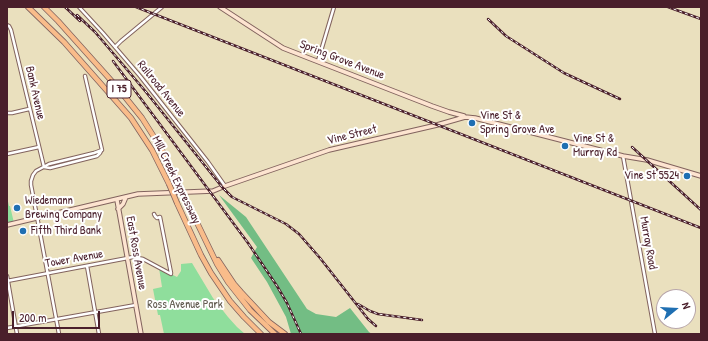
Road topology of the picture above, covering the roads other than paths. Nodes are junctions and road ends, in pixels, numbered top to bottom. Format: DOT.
graph roads {
  1 [pos="28,7"];
  2 [pos="44,7"];
  3 [pos="79,7"];
  4 [pos="162,7"];
  5 [pos="220,7"];
  6 [pos="334,7"];
  7 [pos="7,25"];
  8 [pos="115,47"];
  9 [pos="318,61"];
  10 [pos="85,76"];
  11 [pos="29,109"];
  12 [pos="7,113"];
  13 [pos="465,116"];
  14 [pos="39,147"];
  15 [pos="7,154"];
  16 [pos="623,156"];
  17 [pos="44,167"];
  18 [pos="701,176"];
  19 [pos="225,186"];
  20 [pos="126,197"];
  21 [pos="116,200"];
  22 [pos="118,209"];
  23 [pos="154,214"];
  24 [pos="37,218"];
  25 [pos="7,225"];
  26 [pos="212,253"];
  27 [pos="127,259"];
  28 [pos="87,266"];
  29 [pos="47,273"];
  30 [pos="7,276"];
  31 [pos="7,280"];
  32 [pos="136,305"];
  33 [pos="95,312"];
  34 [pos="56,319"];
  35 [pos="16,327"];
  36 [pos="7,328"];
  37 [pos="17,334"];
  38 [pos="58,334"];
  39 [pos="99,334"];
  40 [pos="141,334"];
  41 [pos="261,334"];
  42 [pos="276,334"];
  43 [pos="285,334"];
  44 [pos="655,334"];
  1 -- 41 [label="highway, Mill Creek Expressway / I 75, bridge"];
  2 -- 26 [label="highway, Mill Creek Expressway / I 75, bridge"];
  3 -- 8 [label="street, Railroad Avenue"];
  4 -- 8 [label="street"];
  5 -- 9 [label="main road, Spring Grove Avenue"];
  6 -- 9 [label="street"];
  7 -- 11 [label="street, Bank Avenue"];
  8 -- 19 [label="street, Railroad Avenue"];
  9 -- 13 [label="main road, Spring Grove Avenue"];
  10 -- 17 [label="street"];
  11 -- 12 [label="street"];
  11 -- 14 [label="street, Bank Avenue"];
  13 -- 16 [label="main road"];
  13 -- 19 [label="main road, Vine Street"];
  14 -- 15 [label="street"];
  14 -- 17 [label="street, Bank Avenue"];
  16 -- 18 [label="main road"];
  16 -- 44 [label="street, Murray Road"];
  17 -- 24 [label="street"];
  19 -- 20 [label="main road, Vine Street"];
  20 -- 21 [label="main road, Vine Street"];
  20 -- 22 [label="main road"];
  21 -- 22 [label="main road, East Ross Avenue"];
  21 -- 24 [label="main road, Vine Street"];
  22 -- 27 [label="main road, East Ross Avenue"];
  23 -- 27 [label="street, Tower Avenue"];
  24 -- 25 [label="main road, Vine Street"];
  24 -- 29 [label="street"];
  26 -- 42 [label="highway, Mill Creek Expressway / I 75"];
  26 -- 43 [label="highway"];
  27 -- 28 [label="street, Tower Avenue"];
  27 -- 32 [label="main road, East Ross Avenue"];
  28 -- 29 [label="street, Tower Avenue"];
  28 -- 33 [label="street"];
  29 -- 31 [label="street, Tower Avenue"];
  29 -- 34 [label="street"];
  30 -- 31 [label="street"];
  31 -- 35 [label="street"];
  32 -- 33 [label="street"];
  32 -- 40 [label="main road, East Ross Avenue"];
  33 -- 34 [label="street"];
  33 -- 39 [label="street"];
  34 -- 35 [label="street"];
  34 -- 38 [label="street"];
  35 -- 36 [label="street"];
  35 -- 37 [label="street"];
}
